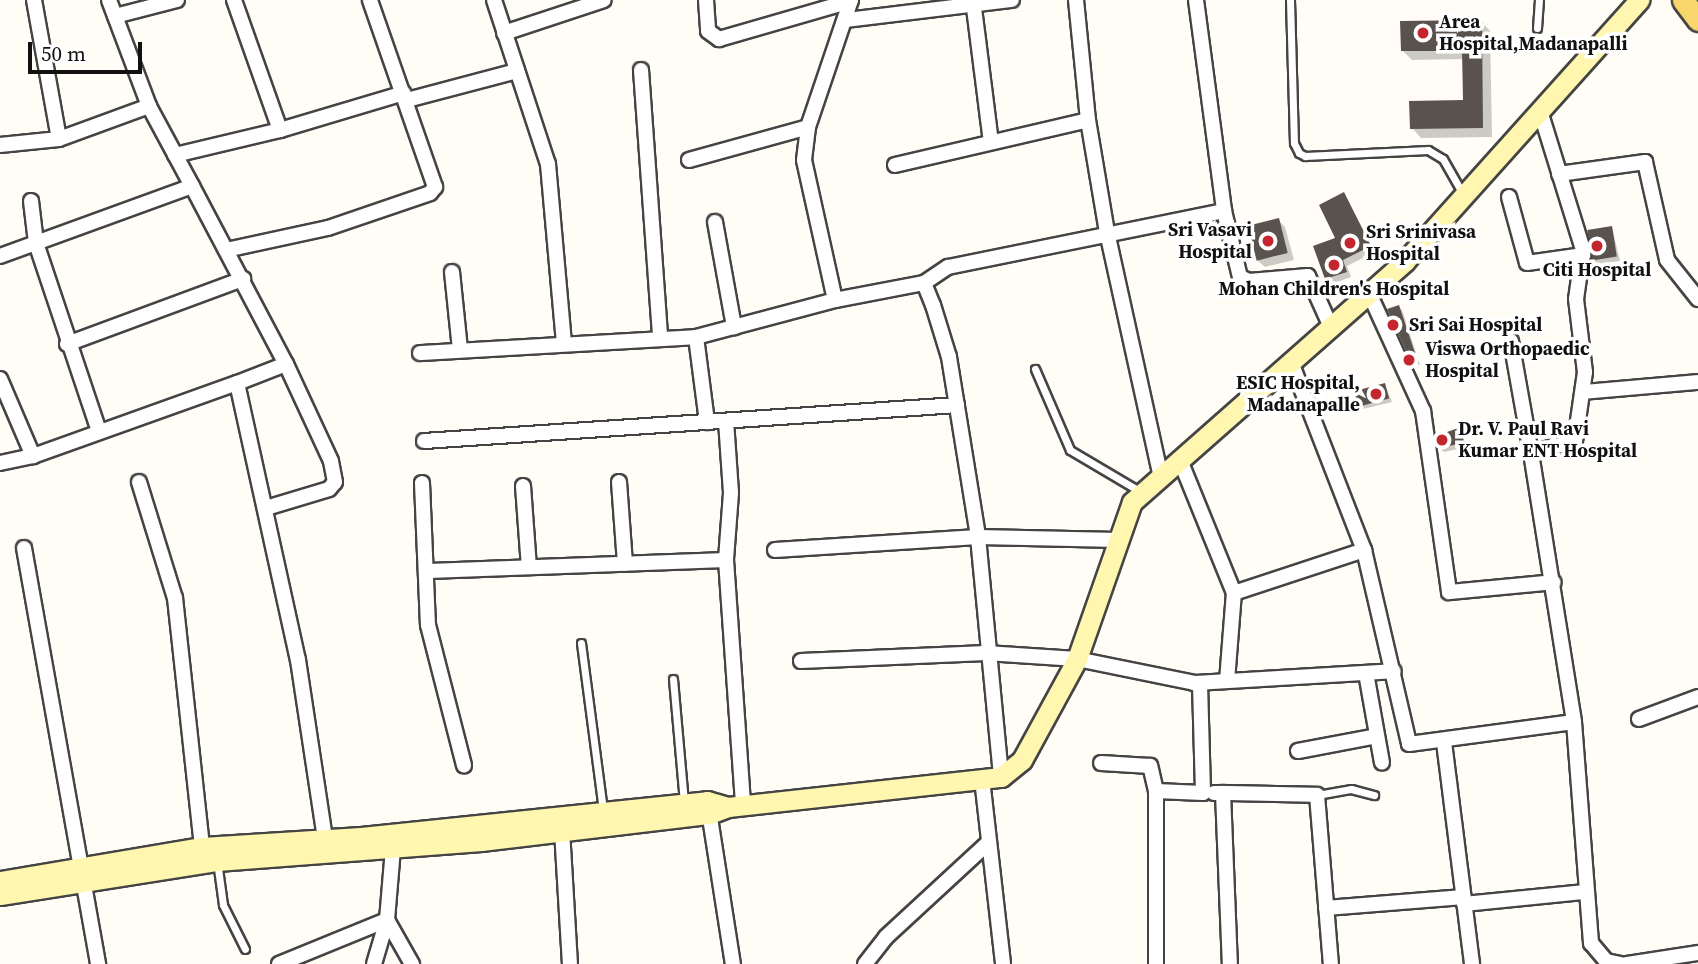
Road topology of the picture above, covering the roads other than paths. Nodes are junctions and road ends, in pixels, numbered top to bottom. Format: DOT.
graph roads {
  1 [pos="34,0"];
  2 [pos="108,0"];
  3 [pos="177,0"];
  4 [pos="234,0"];
  5 [pos="370,0"];
  6 [pos="494,0"];
  7 [pos="604,0"];
  8 [pos="706,0"];
  9 [pos="851,0"];
  10 [pos="1012,0"];
  11 [pos="1076,0"];
  12 [pos="1196,0"];
  13 [pos="1290,0"];
  14 [pos="1539,0"];
  15 [pos="1639,0"];
  16 [pos="1683,0"];
  17 [pos="974,2"];
  18 [pos="115,16"];
  19 [pos="846,20"];
  20 [pos="1698,20"];
  21 [pos="1537,28"];
  22 [pos="504,33"];
  23 [pos="641,70"];
  24 [pos="517,71"];
  25 [pos="406,97"];
  26 [pos="149,106"];
  27 [pos="1541,114"];
  28 [pos="1088,120"];
  29 [pos="808,127"];
  30 [pos="280,130"];
  31 [pos="59,139"];
  32 [pos="991,142"];
  33 [pos="0,145"];
  34 [pos="176,155"];
  35 [pos="689,160"];
  36 [pos="895,165"];
  37 [pos="1559,174"];
  38 [pos="192,186"];
  39 [pos="1463,194"];
  40 [pos="1509,197"];
  41 [pos="31,201"];
  42 [pos="1224,211"];
  43 [pos="715,222"];
  44 [pos="1107,232"];
  45 [pos="36,243"];
  46 [pos="226,250"];
  47 [pos="1583,255"];
  48 [pos="0,256"];
  49 [pos="452,272"];
  50 [pos="243,279"];
  51 [pos="924,283"];
  52 [pos="1369,293"];
  53 [pos="1698,299"];
  54 [pos="835,300"];
  55 [pos="1330,325"];
  56 [pos="734,327"];
  57 [pos="696,337"];
  58 [pos="660,338"];
  59 [pos="1511,341"];
  60 [pos="564,342"];
  61 [pos="67,344"];
  62 [pos="460,349"];
  63 [pos="420,354"];
  64 [pos="1291,362"];
  65 [pos="286,364"];
  66 [pos="1035,369"];
  67 [pos="0,379"];
  68 [pos="1698,382"];
  69 [pos="237,383"];
  70 [pos="1583,392"];
  71 [pos="957,405"];
  72 [pos="726,421"];
  73 [pos="707,422"];
  74 [pos="99,431"];
  75 [pos="424,441"];
  76 [pos="1531,453"];
  77 [pos="33,456"];
  78 [pos="1180,460"];
  79 [pos="0,463"];
  80 [pos="1160,474"];
  81 [pos="619,481"];
  82 [pos="139,482"];
  83 [pos="422,483"];
  84 [pos="523,486"];
  85 [pos="1141,493"];
  86 [pos="266,508"];
  87 [pos="978,537"];
  88 [pos="1119,540"];
  89 [pos="24,548"];
  90 [pos="775,550"];
  91 [pos="1364,550"];
  92 [pos="726,560"];
  93 [pos="625,564"];
  94 [pos="529,567"];
  95 [pos="429,571"];
  96 [pos="1554,582"];
  97 [pos="1234,593"];
  98 [pos="581,643"];
  99 [pos="986,653"];
  100 [pos="1077,659"];
  101 [pos="801,661"];
  102 [pos="1394,671"];
  103 [pos="1366,673"];
  104 [pos="673,678"];
  105 [pos="1227,681"];
  106 [pos="1194,683"];
  107 [pos="1698,697"];
  108 [pos="1639,719"];
  109 [pos="1574,722"];
  110 [pos="1377,736"];
  111 [pos="1444,742"];
  112 [pos="1298,751"];
  113 [pos="1101,763"];
  114 [pos="1382,763"];
  115 [pos="464,765"];
  116 [pos="992,778"];
  117 [pos="1156,791"];
  118 [pos="1203,793"];
  119 [pos="1223,793"];
  120 [pos="1317,795"];
  121 [pos="1374,795"];
  122 [pos="684,803"];
  123 [pos="736,806"];
  124 [pos="708,807"];
  125 [pos="603,810"];
  126 [pos="562,831"];
  127 [pos="479,832"];
  128 [pos="325,839"];
  129 [pos="988,843"];
  130 [pos="202,847"];
  131 [pos="393,849"];
  132 [pos="216,860"];
  133 [pos="83,873"];
  134 [pos="0,881"];
  135 [pos="1585,892"];
  136 [pos="0,895"];
  137 [pos="1464,900"];
  138 [pos="1326,908"];
  139 [pos="387,920"];
  140 [pos="245,949"];
  141 [pos="1698,953"];
  142 [pos="97,964"];
  143 [pos="279,964"];
  144 [pos="374,964"];
  145 [pos="412,964"];
  146 [pos="570,964"];
  147 [pos="733,964"];
  148 [pos="865,964"];
  149 [pos="1003,964"];
  150 [pos="1156,964"];
  151 [pos="1230,964"];
  152 [pos="1331,964"];
  153 [pos="1472,964"];
  154 [pos="1623,964"];
  1 -- 31 [label="street"];
  2 -- 18 [label="street"];
  3 -- 18 [label="street"];
  4 -- 30 [label="street"];
  5 -- 25 [label="street"];
  6 -- 22 [label="street"];
  7 -- 22 [label="street"];
  8 -- 9 [label="street"];
  9 -- 19 [label="street"];
  10 -- 17 [label="street"];
  11 -- 28 [label="street"];
  12 -- 42 [label="street"];
  13 -- 39 [label="lane"];
  14 -- 21 [label="lane"];
  15 -- 27 [label="main road"];
  16 -- 20 [label="main road"];
  17 -- 19 [label="street"];
  17 -- 32 [label="street"];
  18 -- 26 [label="street"];
  19 -- 29 [label="street"];
  22 -- 24 [label="street"];
  23 -- 58 [label="street"];
  24 -- 25 [label="street"];
  24 -- 60 [label="street"];
  25 -- 30 [label="street"];
  25 -- 46 [label="street"];
  26 -- 31 [label="street"];
  26 -- 34 [label="street"];
  27 -- 37 [label="street"];
  27 -- 39 [label="main road"];
  28 -- 32 [label="street"];
  28 -- 44 [label="street"];
  29 -- 35 [label="street"];
  29 -- 54 [label="street"];
  30 -- 34 [label="street"];
  31 -- 33 [label="street"];
  32 -- 36 [label="street"];
  34 -- 38 [label="street"];
  37 -- 47 [label="street"];
  37 -- 53 [label="street"];
  38 -- 45 [label="street"];
  38 -- 46 [label="street"];
  39 -- 52 [label="main road"];
  40 -- 47 [label="street"];
  41 -- 45 [label="street"];
  42 -- 44 [label="street"];
  42 -- 55 [label="street"];
  43 -- 56 [label="street"];
  44 -- 51 [label="street"];
  44 -- 80 [label="street"];
  45 -- 48 [label="street"];
  45 -- 61 [label="street"];
  46 -- 50 [label="street"];
  47 -- 70 [label="street"];
  49 -- 62 [label="street"];
  50 -- 61 [label="street"];
  50 -- 65 [label="street"];
  51 -- 54 [label="street"];
  51 -- 71 [label="street"];
  52 -- 55 [label="main road"];
  52 -- 96 [label="street"];
  54 -- 56 [label="street"];
  55 -- 64 [label="main road"];
  56 -- 57 [label="street"];
  57 -- 58 [label="street"];
  57 -- 73 [label="street"];
  58 -- 60 [label="street"];
  59 -- 76 [label="street"];
  60 -- 62 [label="street"];
  61 -- 74 [label="street"];
  62 -- 63 [label="street"];
  64 -- 78 [label="main road"];
  64 -- 91 [label="street"];
  65 -- 69 [label="street"];
  65 -- 86 [label="street"];
  66 -- 85 [label="lane"];
  67 -- 77 [label="street"];
  68 -- 70 [label="street"];
  69 -- 74 [label="street"];
  69 -- 86 [label="street"];
  70 -- 76 [label="street"];
  71 -- 72 [label="street"];
  71 -- 87 [label="street"];
  72 -- 73 [label="street"];
  72 -- 92 [label="street"];
  73 -- 75 [label="street"];
  74 -- 77 [label="street"];
  76 -- 96 [label="street"];
  77 -- 79 [label="street"];
  78 -- 80 [label="main road"];
  78 -- 97 [label="street"];
  80 -- 85 [label="main road"];
  81 -- 93 [label="street"];
  82 -- 130 [label="street"];
  83 -- 95 [label="street"];
  84 -- 94 [label="street"];
  85 -- 88 [label="main road"];
  86 -- 128 [label="street"];
  87 -- 88 [label="street"];
  87 -- 90 [label="street"];
  87 -- 99 [label="street"];
  88 -- 100 [label="main road"];
  89 -- 133 [label="street"];
  91 -- 97 [label="street"];
  91 -- 102 [label="street"];
  92 -- 93 [label="street"];
  92 -- 123 [label="street"];
  93 -- 94 [label="street"];
  94 -- 95 [label="street"];
  95 -- 115 [label="street"];
  96 -- 109 [label="street"];
  97 -- 105 [label="street"];
  98 -- 125 [label="lane"];
  99 -- 100 [label="street"];
  99 -- 101 [label="street"];
  99 -- 116 [label="street"];
  100 -- 106 [label="street"];
  100 -- 116 [label="main road"];
  102 -- 103 [label="street"];
  102 -- 111 [label="street"];
  103 -- 105 [label="street"];
  103 -- 110 [label="street"];
  104 -- 122 [label="lane"];
  105 -- 106 [label="street"];
  106 -- 118 [label="street"];
  107 -- 108 [label="street"];
  109 -- 111 [label="street"];
  109 -- 135 [label="street"];
  110 -- 112 [label="street"];
  110 -- 114 [label="street"];
  111 -- 137 [label="street"];
  113 -- 117 [label="street"];
  116 -- 123 [label="main road"];
  116 -- 129 [label="street"];
  117 -- 118 [label="street"];
  117 -- 150 [label="street"];
  118 -- 119 [label="street"];
  119 -- 120 [label="street"];
  119 -- 151 [label="street"];
  120 -- 121 [label="lane"];
  120 -- 138 [label="street"];
  122 -- 124 [label="main road"];
  122 -- 125 [label="main road"];
  123 -- 124 [label="main road"];
  124 -- 126 [label="main road"];
  124 -- 147 [label="street"];
  125 -- 127 [label="main road"];
  126 -- 127 [label="main road"];
  126 -- 146 [label="street"];
  127 -- 128 [label="main road"];
  127 -- 131 [label="main road"];
  128 -- 130 [label="main road"];
  129 -- 148 [label="street"];
  129 -- 149 [label="street"];
  130 -- 133 [label="main road"];
  131 -- 132 [label="main road"];
  131 -- 139 [label="street"];
  132 -- 133 [label="main road"];
  132 -- 140 [label="lane"];
  133 -- 134 [label="main road"];
  133 -- 136 [label="main road"];
  133 -- 142 [label="street"];
  135 -- 137 [label="street"];
  135 -- 154 [label="street"];
  137 -- 138 [label="street"];
  137 -- 153 [label="street"];
  138 -- 152 [label="street"];
  139 -- 143 [label="street"];
  139 -- 144 [label="street"];
  139 -- 145 [label="street"];
  141 -- 154 [label="street"];
}
